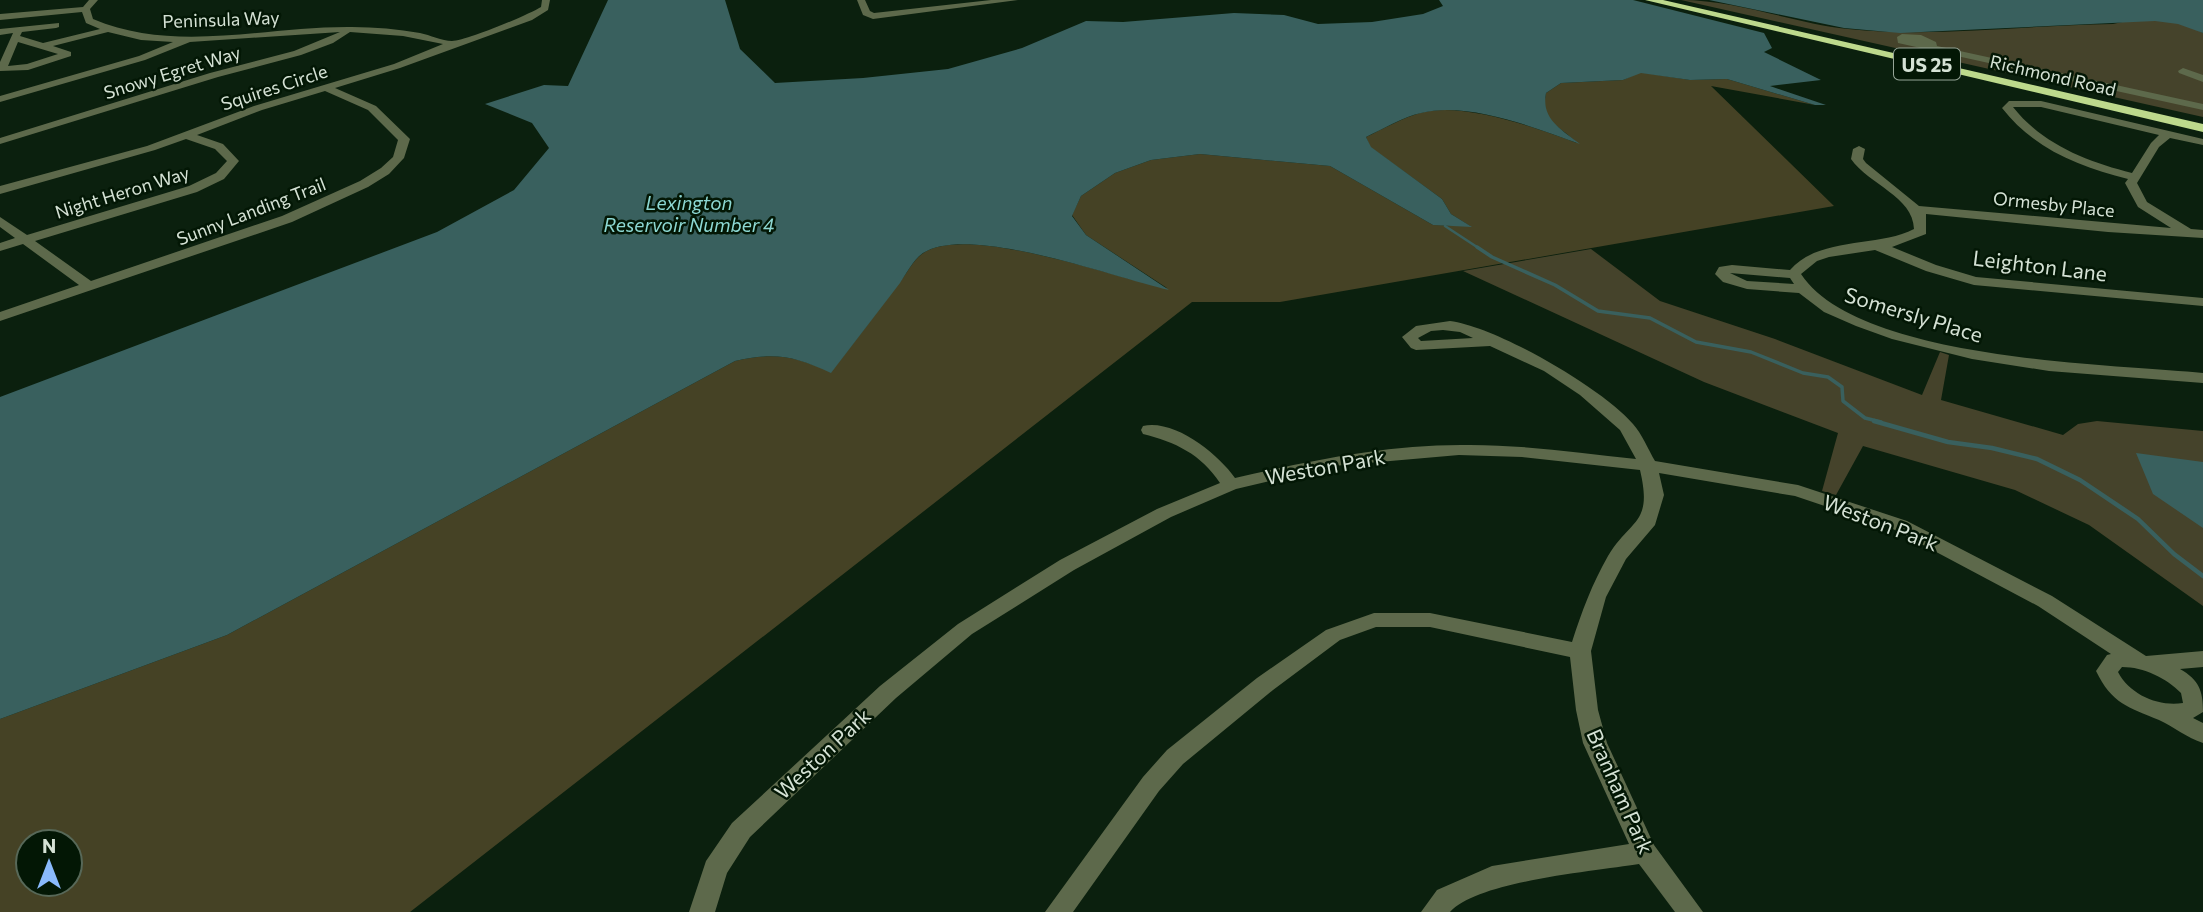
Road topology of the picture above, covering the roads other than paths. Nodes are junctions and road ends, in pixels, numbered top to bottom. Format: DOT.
graph roads {
  1 [pos="94,0"];
  2 [pos="546,0"];
  3 [pos="861,0"];
  4 [pos="1014,0"];
  5 [pos="1650,0"];
  6 [pos="1668,0"];
  7 [pos="86,9"];
  8 [pos="0,17"];
  9 [pos="56,25"];
  10 [pos="107,30"];
  11 [pos="352,30"];
  12 [pos="0,32"];
  13 [pos="18,34"];
  14 [pos="190,39"];
  15 [pos="452,44"];
  16 [pos="40,46"];
  17 [pos="1926,46"];
  18 [pos="9,54"];
  19 [pos="2183,71"];
  20 [pos="2203,79"];
  21 [pos="327,88"];
  22 [pos="0,99"];
  23 [pos="2203,101"];
  24 [pos="2188,104"];
  25 [pos="2203,107"];
  26 [pos="2007,108"];
  27 [pos="2016,119"];
  28 [pos="2203,121"];
  29 [pos="2203,128"];
  30 [pos="2167,134"];
  31 [pos="186,135"];
  32 [pos="0,141"];
  33 [pos="2203,142"];
  34 [pos="1858,149"];
  35 [pos="2135,177"];
  36 [pos="0,190"];
  37 [pos="1916,209"];
  38 [pos="0,221"];
  39 [pos="2188,232"];
  40 [pos="2203,233"];
  41 [pos="29,239"];
  42 [pos="2203,242"];
  43 [pos="1877,245"];
  44 [pos="0,247"];
  45 [pos="1794,274"];
  46 [pos="90,287"];
  47 [pos="1801,289"];
  48 [pos="2203,302"];
  49 [pos="0,317"];
  50 [pos="1490,341"];
  51 [pos="2203,379"];
  52 [pos="1149,430"];
  53 [pos="1648,465"];
  54 [pos="1230,485"];
  55 [pos="2080,626"];
  56 [pos="1580,651"];
  57 [pos="2203,659"];
  58 [pos="2145,662"];
  59 [pos="2109,665"];
  60 [pos="2199,705"];
  61 [pos="2162,711"];
  62 [pos="2203,734"];
  63 [pos="1645,852"];
  64 [pos="702,912"];
  65 [pos="1058,912"];
  66 [pos="1434,912"];
  67 [pos="1690,912"];
  1 -- 7 [label="street"];
  2 -- 15 [label="street, Squires Circle"];
  3 -- 4 [label="street"];
  5 -- 29 [label="highway, Richmond Road / US 25"];
  6 -- 28 [label="highway, Richmond Road / US 25"];
  7 -- 8 [label="street"];
  7 -- 10 [label="street"];
  9 -- 13 [label="street"];
  10 -- 14 [label="street, Peninsula Way"];
  10 -- 16 [label="street"];
  11 -- 14 [label="street, Peninsula Way"];
  11 -- 15 [label="street, Peninsula Way"];
  11 -- 32 [label="street, Snowy Egret Way"];
  12 -- 13 [label="street"];
  13 -- 16 [label="street"];
  13 -- 18 [label="street"];
  14 -- 22 [label="street"];
  15 -- 21 [label="street, Squires Circle"];
  16 -- 18 [label="street"];
  16 -- 18 [label="street"];
  17 -- 24 [label="street"];
  19 -- 20 [label="street"];
  21 -- 31 [label="street, Squires Circle"];
  21 -- 46 [label="street, Sunny Landing Trail"];
  23 -- 24 [label="street"];
  24 -- 25 [label="street"];
  26 -- 27 [label="street"];
  26 -- 27 [label="street"];
  26 -- 30 [label="street"];
  27 -- 35 [label="street"];
  30 -- 33 [label="street"];
  30 -- 35 [label="street"];
  31 -- 36 [label="street, Squires Circle"];
  31 -- 41 [label="street, Night Heron Way"];
  34 -- 37 [label="street"];
  35 -- 39 [label="street"];
  37 -- 39 [label="street, Ormesby Place"];
  37 -- 43 [label="street, Somersly Place"];
  38 -- 41 [label="street"];
  39 -- 40 [label="street, Ormesby Place"];
  39 -- 42 [label="street"];
  41 -- 44 [label="street, Night Heron Way"];
  41 -- 46 [label="street"];
  43 -- 45 [label="street, Somersly Place"];
  43 -- 48 [label="street, Leighton Lane"];
  45 -- 47 [label="street, Somersly Place"];
  45 -- 47 [label="street"];
  46 -- 49 [label="street, Sunny Landing Trail"];
  47 -- 51 [label="street, Somersly Place"];
  50 -- 53 [label="street, Branham Park"];
  52 -- 54 [label="street"];
  53 -- 54 [label="street, Weston Park"];
  53 -- 55 [label="street, Weston Park"];
  53 -- 56 [label="street, Branham Park"];
  54 -- 64 [label="street, Weston Park"];
  55 -- 58 [label="street, Weston Park"];
  55 -- 59 [label="street, Weston Park"];
  56 -- 63 [label="street, Branham Park"];
  56 -- 65 [label="street"];
  57 -- 58 [label="street"];
  58 -- 59 [label="street"];
  58 -- 60 [label="street, Weston Park"];
  59 -- 61 [label="street, Weston Park"];
  60 -- 61 [label="street, Weston Park"];
  61 -- 62 [label="street, Weston Park"];
  63 -- 66 [label="street"];
  63 -- 67 [label="street, Branham Park"];
}
